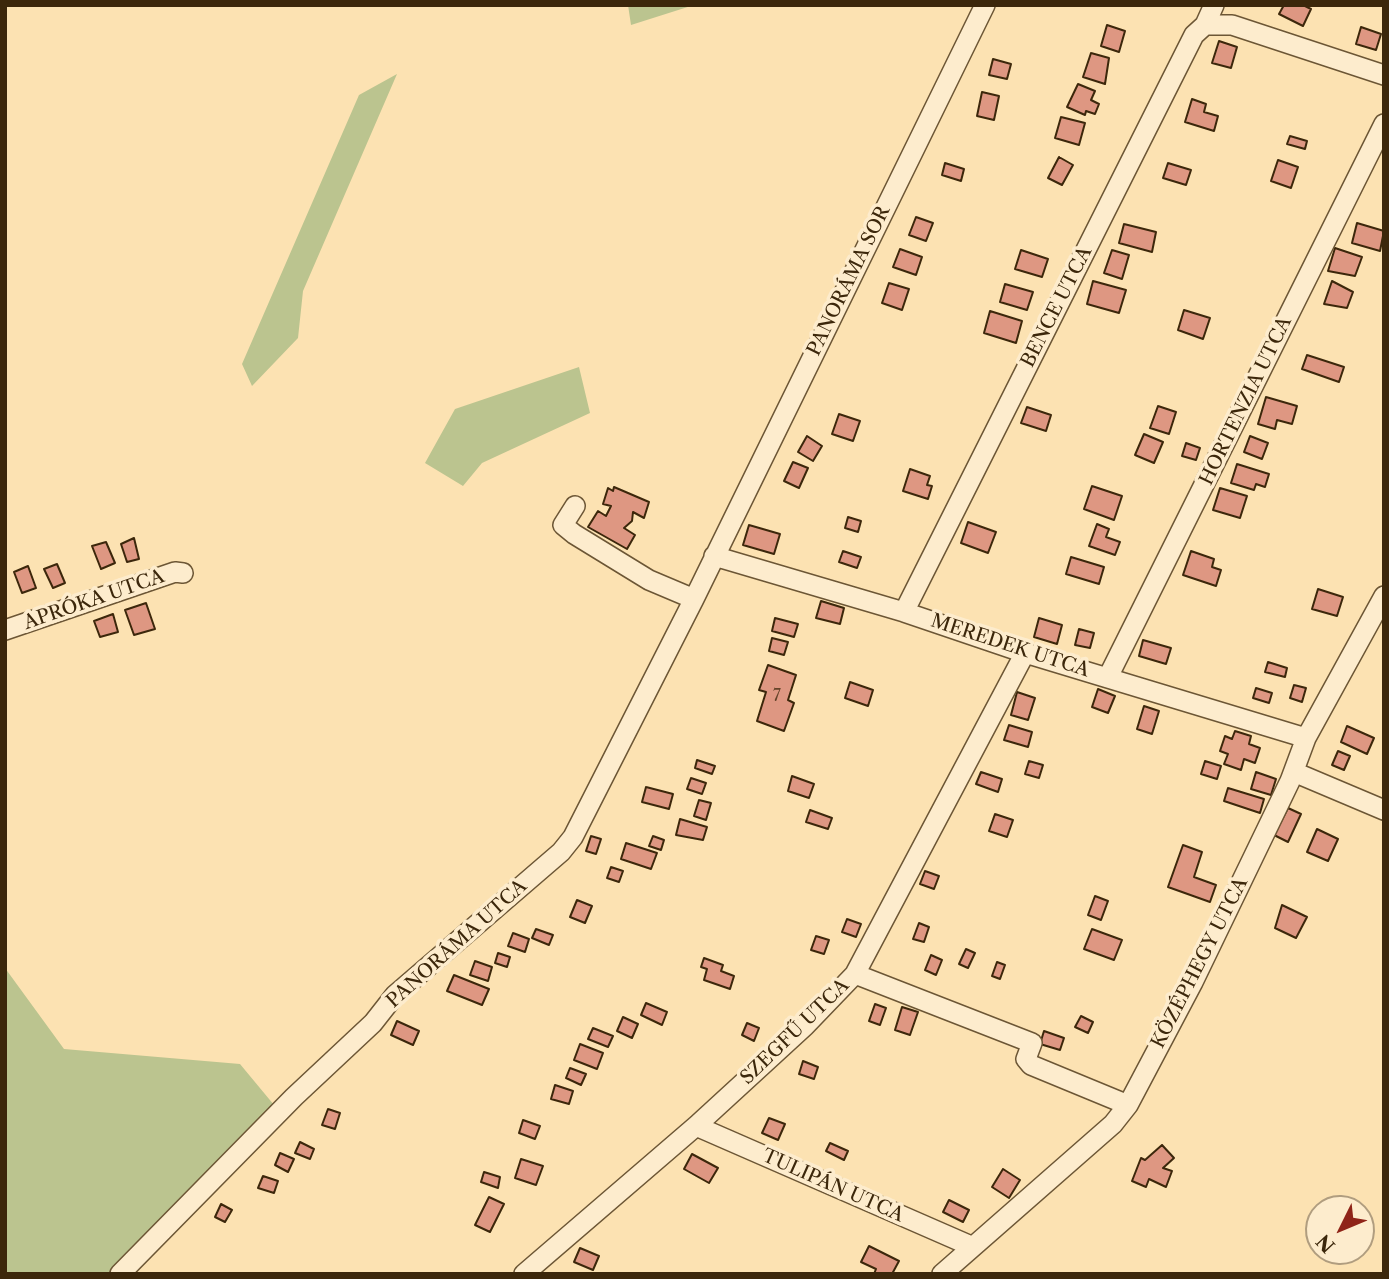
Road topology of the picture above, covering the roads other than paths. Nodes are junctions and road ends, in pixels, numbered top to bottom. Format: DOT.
graph roads {
  1 [pos="985,5"];
  2 [pos="1214,5"];
  3 [pos="1205,25"];
  4 [pos="1384,75"];
  5 [pos="1384,124"];
  6 [pos="575,506"];
  7 [pos="714,556"];
  8 [pos="183,573"];
  9 [pos="1384,596"];
  10 [pos="694,599"];
  11 [pos="904,612"];
  12 [pos="5,630"];
  13 [pos="1025,653"];
  14 [pos="1108,677"];
  15 [pos="1306,738"];
  16 [pos="1294,772"];
  17 [pos="1384,810"];
  18 [pos="855,974"];
  19 [pos="1128,1105"];
  20 [pos="696,1126"];
  21 [pos="971,1246"];
  22 [pos="120,1274"];
  23 [pos="524,1274"];
  24 [pos="942,1274"];
  1 -- 7 [label="street, PANORÁMA SOR"];
  2 -- 3 [label="street, BENCE UTCA"];
  3 -- 4 [label="street"];
  3 -- 11 [label="street, BENCE UTCA"];
  5 -- 14 [label="street, HORTENZIA UTCA"];
  6 -- 10 [label="street"];
  7 -- 10 [label="street, PANORÁMA UTCA"];
  7 -- 11 [label="street, MEREDEK UTCA"];
  8 -- 12 [label="street, APRÓKA UTCA"];
  9 -- 15 [label="street, KÖZÉPHEGY UTCA"];
  10 -- 22 [label="street, PANORÁMA UTCA"];
  11 -- 13 [label="street, MEREDEK UTCA"];
  13 -- 14 [label="street, MEREDEK UTCA"];
  13 -- 18 [label="street, SZEGFŰ UTCA"];
  14 -- 15 [label="street, MEREDEK UTCA"];
  15 -- 16 [label="street, KÖZÉPHEGY UTCA"];
  16 -- 17 [label="street"];
  16 -- 19 [label="street, KÖZÉPHEGY UTCA"];
  18 -- 19 [label="street"];
  18 -- 20 [label="street, SZEGFŰ UTCA"];
  19 -- 21 [label="street, KÖZÉPHEGY UTCA"];
  20 -- 21 [label="street, TULIPÁN UTCA"];
  20 -- 23 [label="street, SZEGFŰ UTCA"];
  21 -- 24 [label="street, KÖZÉPHEGY UTCA"];
}
